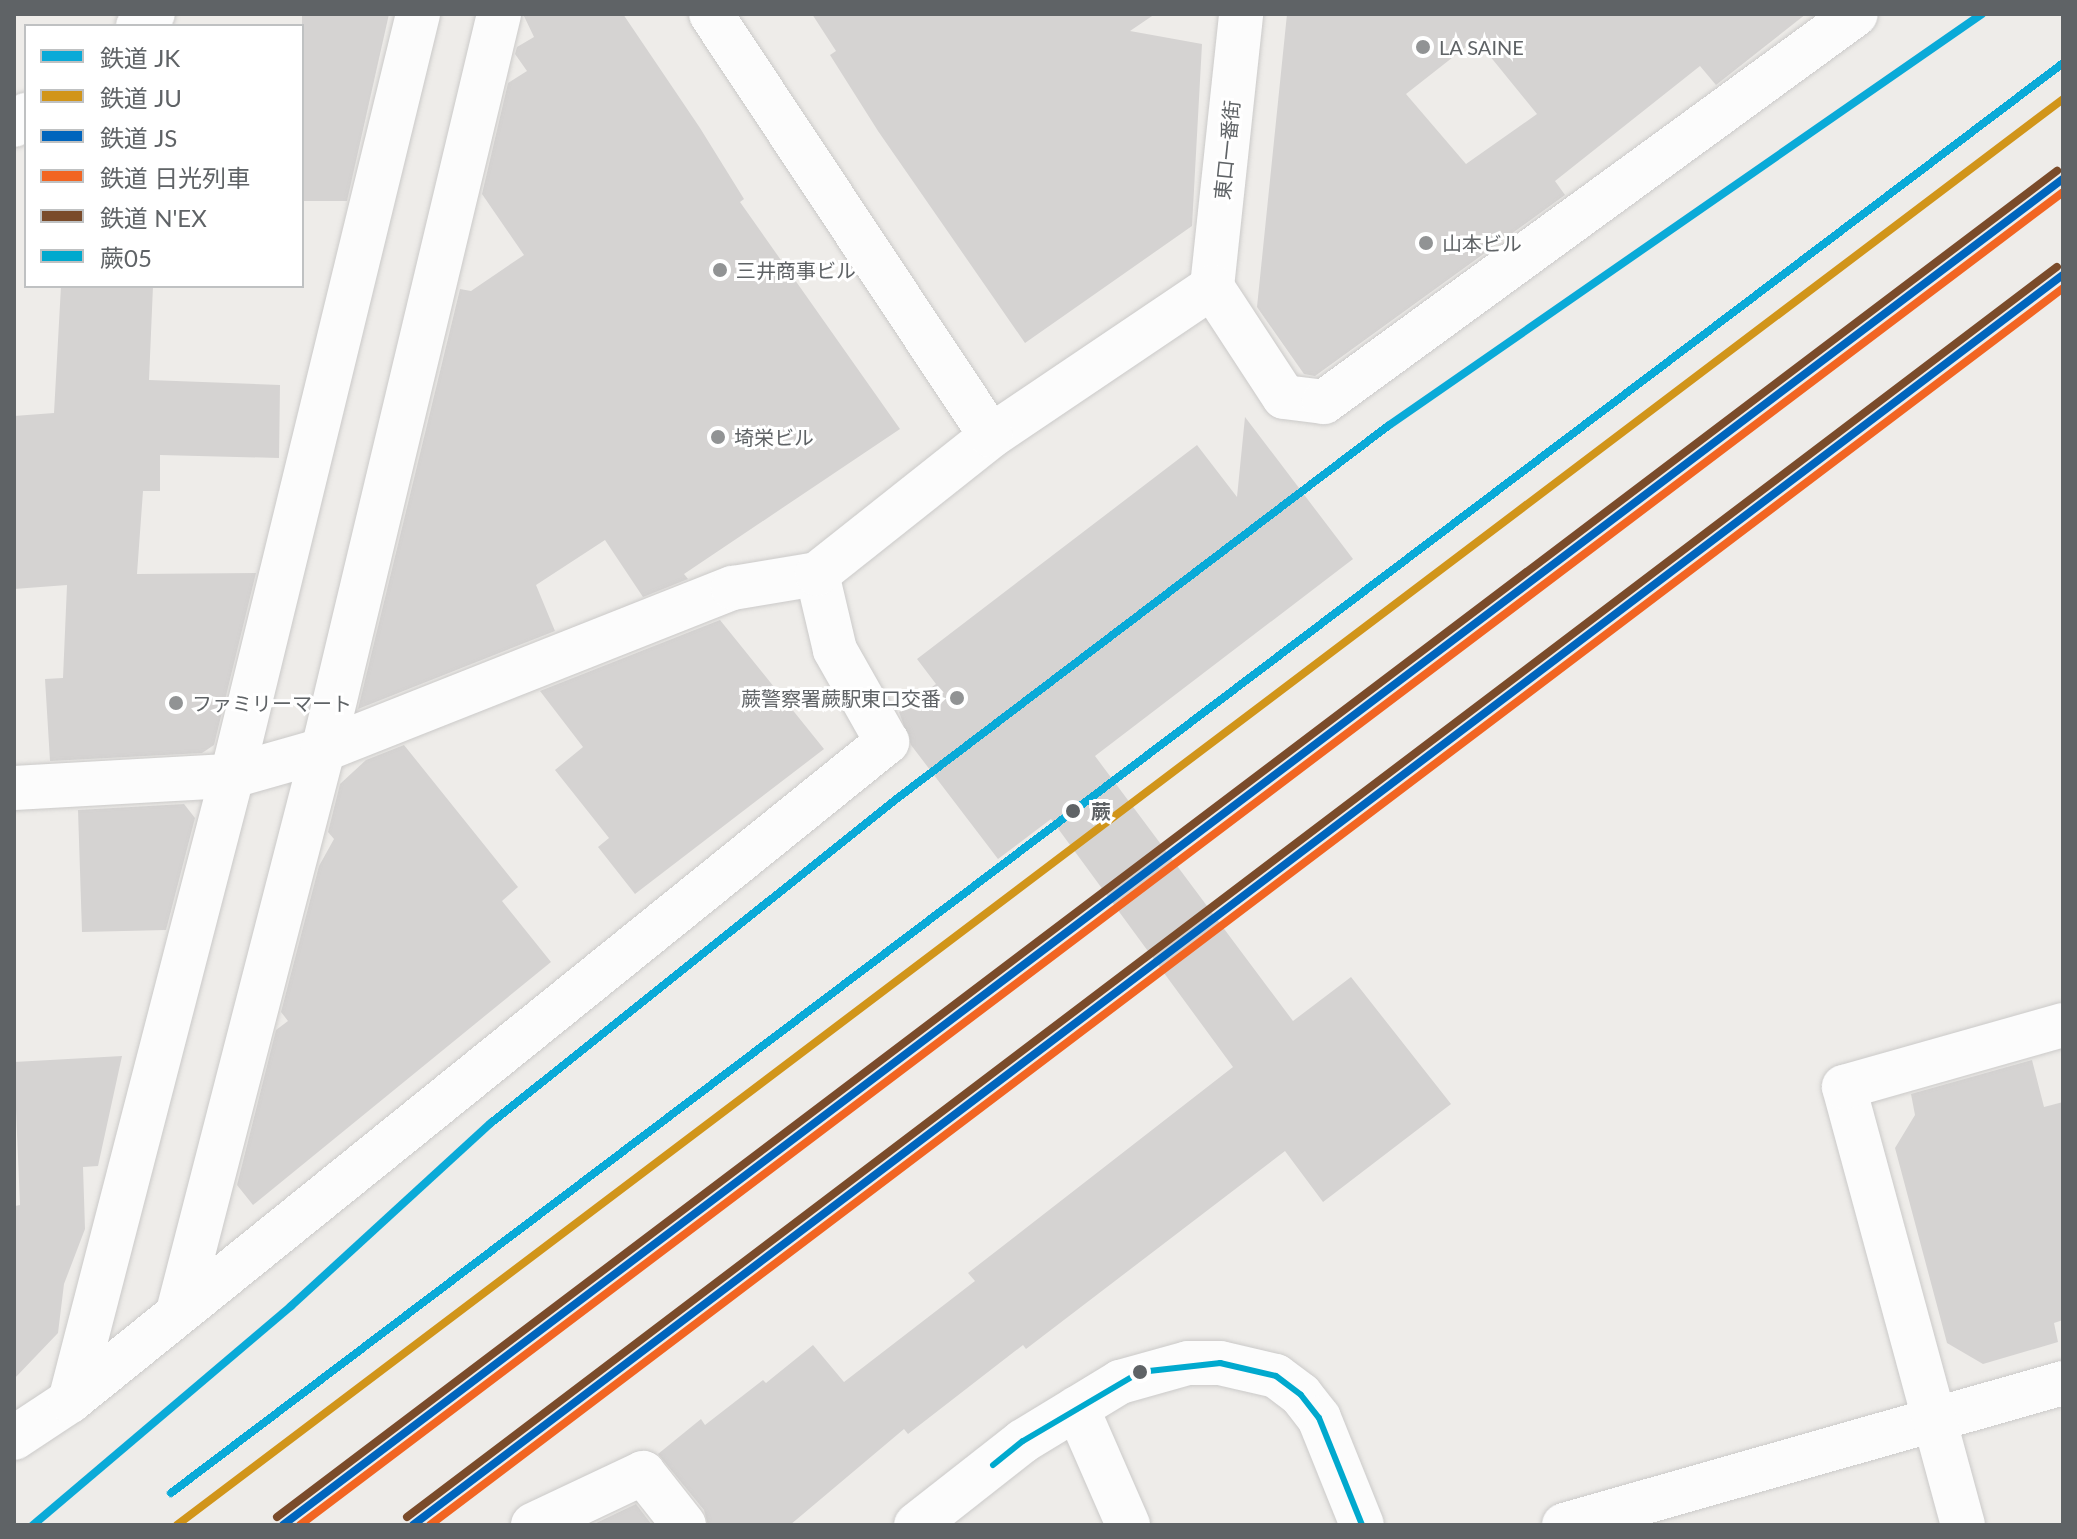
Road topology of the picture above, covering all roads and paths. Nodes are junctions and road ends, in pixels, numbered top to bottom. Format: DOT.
graph roads {
  1 [pos="418,14"];
  2 [pos="499,14"];
  3 [pos="711,14"];
  4 [pos="1241,14"];
  5 [pos="1856,14"];
  6 [pos="1212,287"];
  7 [pos="991,436"];
  8 [pos="817,574"];
  9 [pos="323,750"];
  10 [pos="232,776"];
  11 [pos="14,788"];
  12 [pos="2063,1025"];
  13 [pos="179,1308"];
  14 [pos="2063,1383"];
  15 [pos="70,1401"];
  16 [pos="1077,1408"];
  17 [pos="1935,1419"];
  18 [pos="14,1438"];
  19 [pos="1586,1522"];
  20 [pos="533,1525"];
  21 [pos="684,1525"];
  22 [pos="917,1525"];
  23 [pos="959,1525"];
  24 [pos="1128,1525"];
  25 [pos="1362,1525"];
  26 [pos="1963,1525"];
  1 -- 10 [label="street"];
  2 -- 9 [label="street"];
  3 -- 7 [label="street"];
  4 -- 6 [label="street, 東口一番街"];
  5 -- 6 [label="street"];
  6 -- 7 [label="street"];
  7 -- 8 [label="street"];
  8 -- 9 [label="street"];
  8 -- 13 [label="street"];
  9 -- 10 [label="street"];
  9 -- 13 [label="street"];
  10 -- 11 [label="street"];
  10 -- 15 [label="street"];
  12 -- 17 [label="street"];
  13 -- 15 [label="street"];
  14 -- 17 [label="street"];
  15 -- 18 [label="street"];
  16 -- 22 [label="street"];
  16 -- 24 [label="street"];
  16 -- 25 [label="street"];
  17 -- 19 [label="street"];
  17 -- 26 [label="street"];
  20 -- 21 [label="street"];
  22 -- 23 [label="street"];
}
